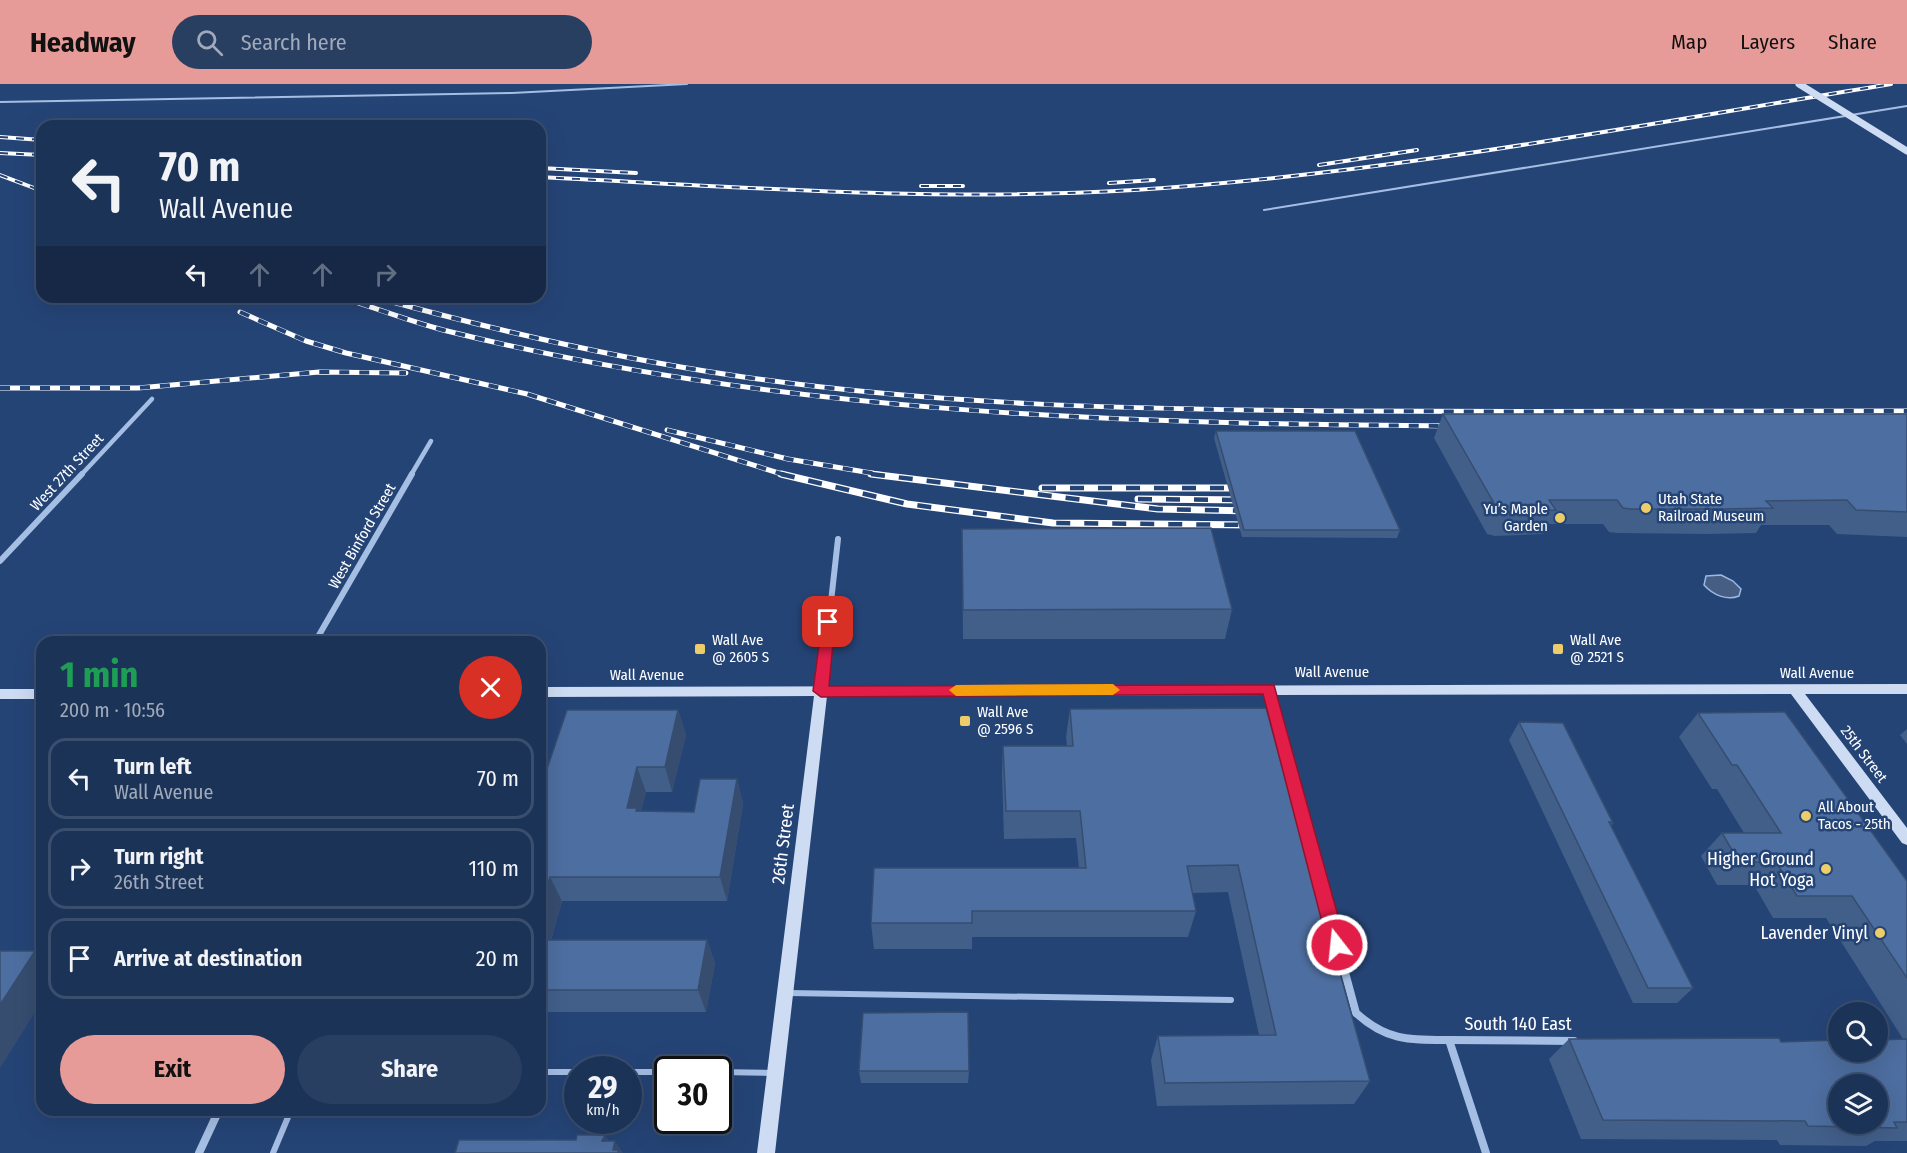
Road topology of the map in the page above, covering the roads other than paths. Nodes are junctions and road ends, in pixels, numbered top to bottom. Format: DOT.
graph roads {
  1 [pos="687,84"];
  2 [pos="1800,84"];
  3 [pos="0,102"];
  4 [pos="1907,106"];
  5 [pos="1907,151"];
  6 [pos="1264,210"];
  7 [pos="152,399"];
  8 [pos="431,441"];
  9 [pos="838,539"];
  10 [pos="0,561"];
  11 [pos="318,636"];
  12 [pos="1269,689"];
  13 [pos="1794,689"];
  14 [pos="1907,689"];
  15 [pos="821,691"];
  16 [pos="546,692"];
  17 [pos="0,694"];
  18 [pos="36,694"];
  19 [pos="1907,839"];
  20 [pos="785,993"];
  21 [pos="1231,1000"];
  22 [pos="1449,1040"];
  23 [pos="1590,1041"];
  24 [pos="546,1072"];
  25 [pos="564,1072"];
  26 [pos="732,1072"];
  27 [pos="775,1072"];
  28 [pos="216,1116"];
  29 [pos="288,1116"];
  30 [pos="200,1153"];
  31 [pos="273,1153"];
  32 [pos="766,1153"];
  33 [pos="1486,1153"];
  1 -- 3 [label="lane"];
  2 -- 5 [label="main road, bridge"];
  4 -- 6 [label="lane"];
  7 -- 10 [label="street, West 27th Street"];
  8 -- 11 [label="street, West Binford Street"];
  9 -- 15 [label="street, 26th Street"];
  12 -- 13 [label="main road, Wall Avenue"];
  12 -- 15 [label="main road, Wall Avenue"];
  12 -- 22 [label="street, South 140 East"];
  13 -- 14 [label="main road, Wall Avenue"];
  13 -- 19 [label="main road, 25th Street"];
  15 -- 16 [label="main road, Wall Avenue"];
  15 -- 20 [label="main road, 26th Street"];
  17 -- 18 [label="main road"];
  20 -- 21 [label="lane"];
  20 -- 27 [label="main road, 26th Street"];
  22 -- 23 [label="street, South 140 East"];
  22 -- 33 [label="street"];
  24 -- 25 [label="lane"];
  26 -- 27 [label="lane"];
  27 -- 32 [label="main road, 26th Street"];
  28 -- 30 [label="street"];
  29 -- 31 [label="lane"];
}
